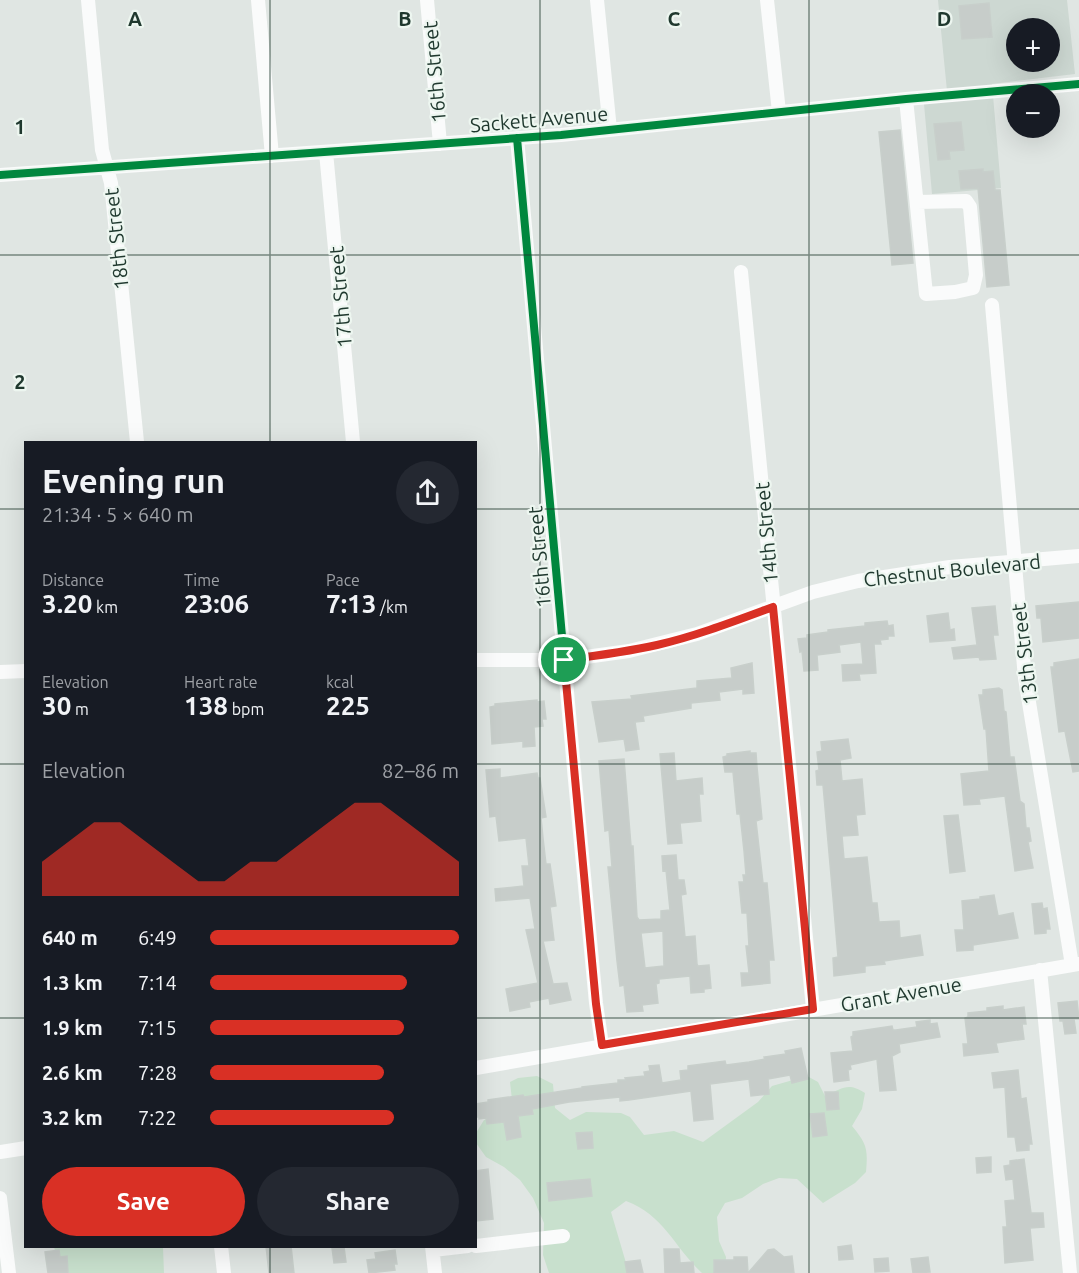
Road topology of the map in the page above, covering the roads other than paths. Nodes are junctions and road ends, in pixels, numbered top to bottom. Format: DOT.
graph roads {
  1 [pos="88,0"];
  2 [pos="258,0"];
  3 [pos="427,0"];
  4 [pos="597,0"];
  5 [pos="767,0"];
  6 [pos="1079,84"];
  7 [pos="906,99"];
  8 [pos="779,112"];
  9 [pos="610,130"];
  10 [pos="517,138"];
  11 [pos="440,144"];
  12 [pos="326,152"];
  13 [pos="272,156"];
  14 [pos="106,168"];
  15 [pos="0,175"];
  16 [pos="917,202"];
  17 [pos="741,272"];
  18 [pos="992,305"];
  19 [pos="137,441"];
  20 [pos="353,441"];
  21 [pos="1079,556"];
  22 [pos="1014,563"];
  23 [pos="773,607"];
  24 [pos="477,660"];
  25 [pos="564,660"];
  26 [pos="24,671"];
  27 [pos="0,672"];
  28 [pos="1076,964"];
  29 [pos="1040,970"];
  30 [pos="813,1009"];
  31 [pos="602,1045"];
  32 [pos="477,1068"];
  33 [pos="24,1148"];
  34 [pos="0,1152"];
  35 [pos="0,1198"];
  36 [pos="562,1236"];
  37 [pos="477,1246"];
  38 [pos="221,1248"];
  39 [pos="432,1248"];
  40 [pos="9,1273"];
  41 [pos="224,1273"];
  42 [pos="435,1273"];
  43 [pos="1070,1273"];
  1 -- 14 [label="street, 18th Street"];
  2 -- 13 [label="street"];
  3 -- 11 [label="street, 16th Street"];
  4 -- 9 [label="street"];
  5 -- 8 [label="street"];
  6 -- 7 [label="street, Sackett Avenue"];
  7 -- 8 [label="street, Sackett Avenue"];
  7 -- 16 [label="street"];
  8 -- 9 [label="street, Sackett Avenue"];
  9 -- 10 [label="street, Sackett Avenue"];
  10 -- 11 [label="street, Sackett Avenue"];
  10 -- 25 [label="street, 16th Street"];
  11 -- 12 [label="street, Sackett Avenue"];
  12 -- 13 [label="street, Sackett Avenue"];
  12 -- 20 [label="street, 17th Street"];
  13 -- 14 [label="street, Sackett Avenue"];
  14 -- 15 [label="street, Sackett Avenue"];
  14 -- 19 [label="street, 18th Street"];
  16 -- 16 [label="street"];
  17 -- 23 [label="street, 14th Street"];
  18 -- 22 [label="street, 13th Street"];
  21 -- 22 [label="street, Chestnut Boulevard"];
  22 -- 23 [label="street, Chestnut Boulevard"];
  22 -- 28 [label="street, 13th Street"];
  23 -- 25 [label="street, Chestnut Boulevard"];
  23 -- 30 [label="street, 14th Street"];
  24 -- 25 [label="street, Chestnut Boulevard"];
  25 -- 31 [label="street, 16th Street"];
  26 -- 27 [label="street"];
  28 -- 29 [label="street, Grant Avenue"];
  29 -- 30 [label="street, Grant Avenue"];
  29 -- 43 [label="street"];
  30 -- 31 [label="street, Grant Avenue"];
  31 -- 32 [label="street, Grant Avenue"];
  33 -- 34 [label="street"];
  35 -- 40 [label="street"];
  36 -- 37 [label="street"];
  38 -- 41 [label="street"];
  39 -- 42 [label="street"];
}
